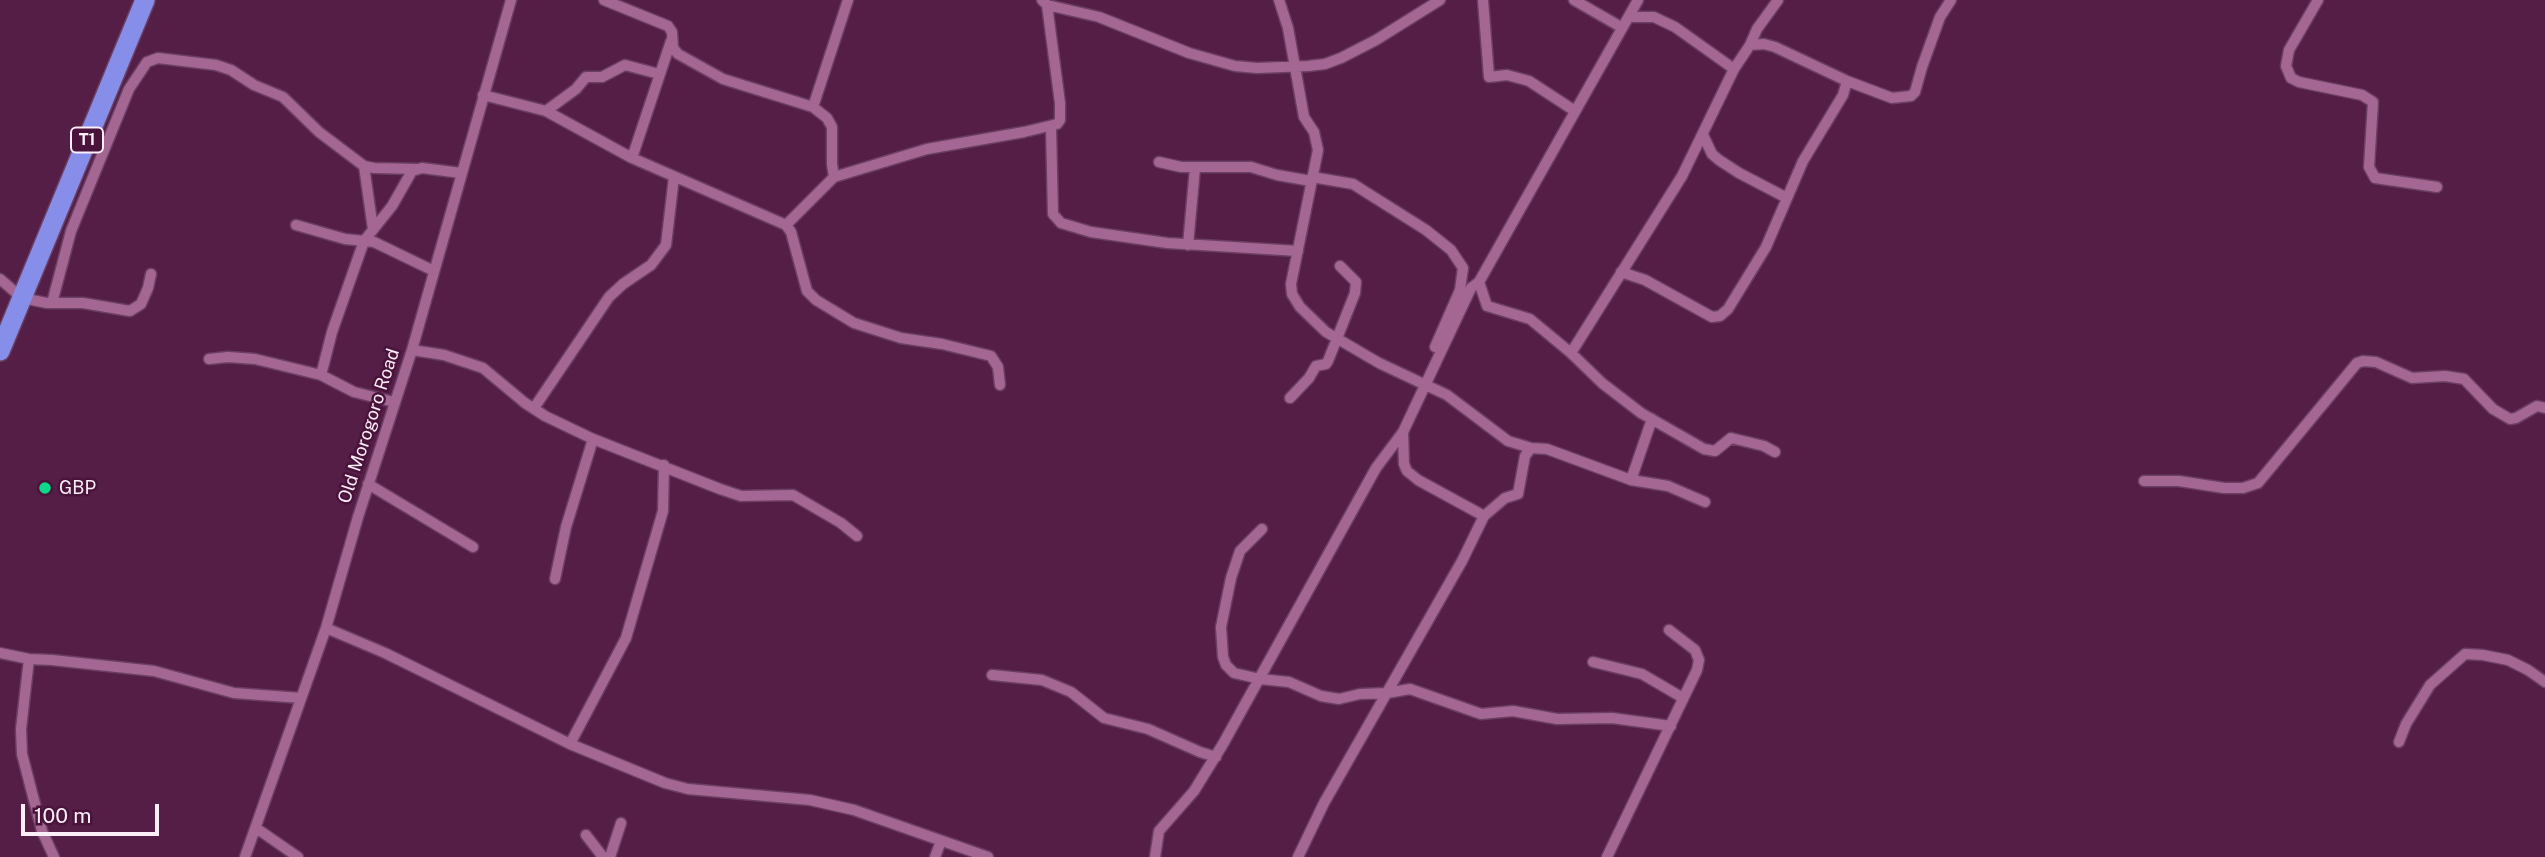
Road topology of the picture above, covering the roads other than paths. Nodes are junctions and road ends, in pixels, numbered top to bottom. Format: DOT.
graph roads {
  1 [pos="145,0"];
  2 [pos="512,0"];
  3 [pos="604,0"];
  4 [pos="848,0"];
  5 [pos="1279,0"];
  6 [pos="1440,0"];
  7 [pos="1483,0"];
  8 [pos="1574,0"];
  9 [pos="1638,0"];
  10 [pos="1778,0"];
  11 [pos="1951,0"];
  12 [pos="2318,0"];
  13 [pos="1044,2"];
  14 [pos="1629,17"];
  15 [pos="1621,27"];
  16 [pos="672,39"];
  17 [pos="1750,45"];
  18 [pos="1294,67"];
  19 [pos="1734,69"];
  20 [pos="659,75"];
  21 [pos="1847,81"];
  22 [pos="483,95"];
  23 [pos="813,107"];
  24 [pos="546,111"];
  25 [pos="1574,111"];
  26 [pos="1051,127"];
  27 [pos="1703,135"];
  28 [pos="632,158"];
  29 [pos="1159,162"];
  30 [pos="363,166"];
  31 [pos="1195,168"];
  32 [pos="418,169"];
  33 [pos="461,173"];
  34 [pos="674,177"];
  35 [pos="834,177"];
  36 [pos="1311,179"];
  37 [pos="2437,187"];
  38 [pos="1787,198"];
  39 [pos="296,225"];
  40 [pos="786,225"];
  41 [pos="373,229"];
  42 [pos="364,241"];
  43 [pos="1188,245"];
  44 [pos="1298,251"];
  45 [pos="1340,266"];
  46 [pos="434,271"];
  47 [pos="1620,272"];
  48 [pos="151,274"];
  49 [pos="0,279"];
  50 [pos="1479,282"];
  51 [pos="22,298"];
  52 [pos="52,303"];
  53 [pos="1337,337"];
  54 [pos="412,350"];
  55 [pos="0,351"];
  56 [pos="1571,353"];
  57 [pos="209,359"];
  58 [pos="321,375"];
  59 [pos="1422,384"];
  60 [pos="1000,386"];
  61 [pos="1290,398"];
  62 [pos="394,402"];
  63 [pos="534,408"];
  64 [pos="2545,408"];
  65 [pos="1652,419"];
  66 [pos="1402,432"];
  67 [pos="593,439"];
  68 [pos="1531,448"];
  69 [pos="1776,452"];
  70 [pos="664,465"];
  71 [pos="1631,480"];
  72 [pos="2144,481"];
  73 [pos="368,484"];
  74 [pos="1705,502"];
  75 [pos="1484,516"];
  76 [pos="1262,529"];
  77 [pos="857,536"];
  78 [pos="473,547"];
  79 [pos="555,579"];
  80 [pos="326,628"];
  81 [pos="1669,630"];
  82 [pos="0,653"];
  83 [pos="29,659"];
  84 [pos="1593,662"];
  85 [pos="992,675"];
  86 [pos="1260,679"];
  87 [pos="2545,682"];
  88 [pos="1387,693"];
  89 [pos="301,698"];
  90 [pos="1683,698"];
  91 [pos="1671,726"];
  92 [pos="2399,742"];
  93 [pos="570,744"];
  94 [pos="1216,757"];
  95 [pos="621,823"];
  96 [pos="256,828"];
  97 [pos="586,835"];
  98 [pos="941,841"];
  99 [pos="54,857"];
  100 [pos="245,857"];
  101 [pos="298,857"];
  102 [pos="603,857"];
  103 [pos="610,857"];
  104 [pos="935,857"];
  105 [pos="988,857"];
  106 [pos="1155,857"];
  107 [pos="1298,857"];
  108 [pos="1606,857"];
  1 -- 51 [label="highway, T1"];
  2 -- 22 [label="street, Old Morogoro Road"];
  3 -- 16 [label="street"];
  4 -- 23 [label="street"];
  5 -- 18 [label="street"];
  6 -- 18 [label="street"];
  7 -- 25 [label="street"];
  8 -- 15 [label="street"];
  9 -- 14 [label="street"];
  10 -- 17 [label="street"];
  11 -- 21 [label="street"];
  12 -- 37 [label="street"];
  13 -- 18 [label="street"];
  13 -- 26 [label="street"];
  14 -- 15 [label="street"];
  14 -- 19 [label="street"];
  15 -- 25 [label="street"];
  16 -- 20 [label="street"];
  16 -- 23 [label="street"];
  17 -- 19 [label="street"];
  17 -- 21 [label="street"];
  18 -- 36 [label="street"];
  19 -- 27 [label="street"];
  20 -- 24 [label="street"];
  20 -- 28 [label="street"];
  21 -- 38 [label="street"];
  22 -- 24 [label="street"];
  22 -- 33 [label="street, Old Morogoro Road"];
  23 -- 35 [label="street"];
  24 -- 28 [label="street"];
  25 -- 50 [label="street"];
  26 -- 35 [label="street"];
  26 -- 43 [label="street"];
  27 -- 38 [label="street"];
  27 -- 47 [label="street"];
  28 -- 34 [label="street"];
  29 -- 31 [label="street"];
  30 -- 32 [label="street"];
  30 -- 41 [label="street"];
  30 -- 52 [label="street"];
  31 -- 36 [label="street"];
  31 -- 43 [label="street"];
  32 -- 33 [label="street"];
  32 -- 41 [label="street"];
  33 -- 46 [label="street, Old Morogoro Road"];
  34 -- 40 [label="street"];
  34 -- 63 [label="street"];
  35 -- 40 [label="street"];
  36 -- 44 [label="street"];
  36 -- 59 [label="street"];
  38 -- 47 [label="street"];
  39 -- 42 [label="street"];
  40 -- 60 [label="street"];
  41 -- 42 [label="street"];
  42 -- 46 [label="street"];
  42 -- 58 [label="street"];
  43 -- 44 [label="street"];
  44 -- 53 [label="street"];
  45 -- 53 [label="street"];
  46 -- 54 [label="street, Old Morogoro Road"];
  47 -- 56 [label="street"];
  48 -- 52 [label="street"];
  49 -- 51 [label="street"];
  50 -- 56 [label="street"];
  50 -- 59 [label="street"];
  51 -- 52 [label="street"];
  51 -- 55 [label="highway, T1"];
  53 -- 59 [label="street"];
  53 -- 61 [label="street"];
  54 -- 62 [label="street, Old Morogoro Road"];
  54 -- 63 [label="street"];
  56 -- 65 [label="street"];
  57 -- 58 [label="street"];
  58 -- 62 [label="street"];
  59 -- 66 [label="street"];
  59 -- 68 [label="street"];
  62 -- 73 [label="street, Old Morogoro Road"];
  63 -- 67 [label="street"];
  64 -- 72 [label="street"];
  65 -- 69 [label="street"];
  65 -- 71 [label="street"];
  66 -- 75 [label="street"];
  66 -- 86 [label="street"];
  67 -- 70 [label="street"];
  67 -- 79 [label="street"];
  68 -- 71 [label="street"];
  68 -- 75 [label="street"];
  70 -- 77 [label="street"];
  70 -- 93 [label="street"];
  71 -- 74 [label="street"];
  73 -- 78 [label="street"];
  73 -- 80 [label="street, Old Morogoro Road"];
  75 -- 88 [label="street"];
  76 -- 86 [label="street"];
  80 -- 89 [label="street, Old Morogoro Road"];
  80 -- 93 [label="street"];
  81 -- 90 [label="street"];
  82 -- 83 [label="street"];
  83 -- 89 [label="street"];
  83 -- 99 [label="street"];
  84 -- 90 [label="street"];
  85 -- 94 [label="street"];
  86 -- 88 [label="street"];
  86 -- 94 [label="street"];
  87 -- 92 [label="street"];
  88 -- 91 [label="street"];
  88 -- 107 [label="street"];
  89 -- 96 [label="street, Old Morogoro Road"];
  90 -- 91 [label="street"];
  91 -- 108 [label="street"];
  93 -- 98 [label="street"];
  94 -- 106 [label="street"];
  95 -- 103 [label="street"];
  96 -- 100 [label="street, Old Morogoro Road"];
  96 -- 101 [label="street"];
  97 -- 102 [label="street"];
  98 -- 104 [label="street"];
  98 -- 105 [label="street"];
}
